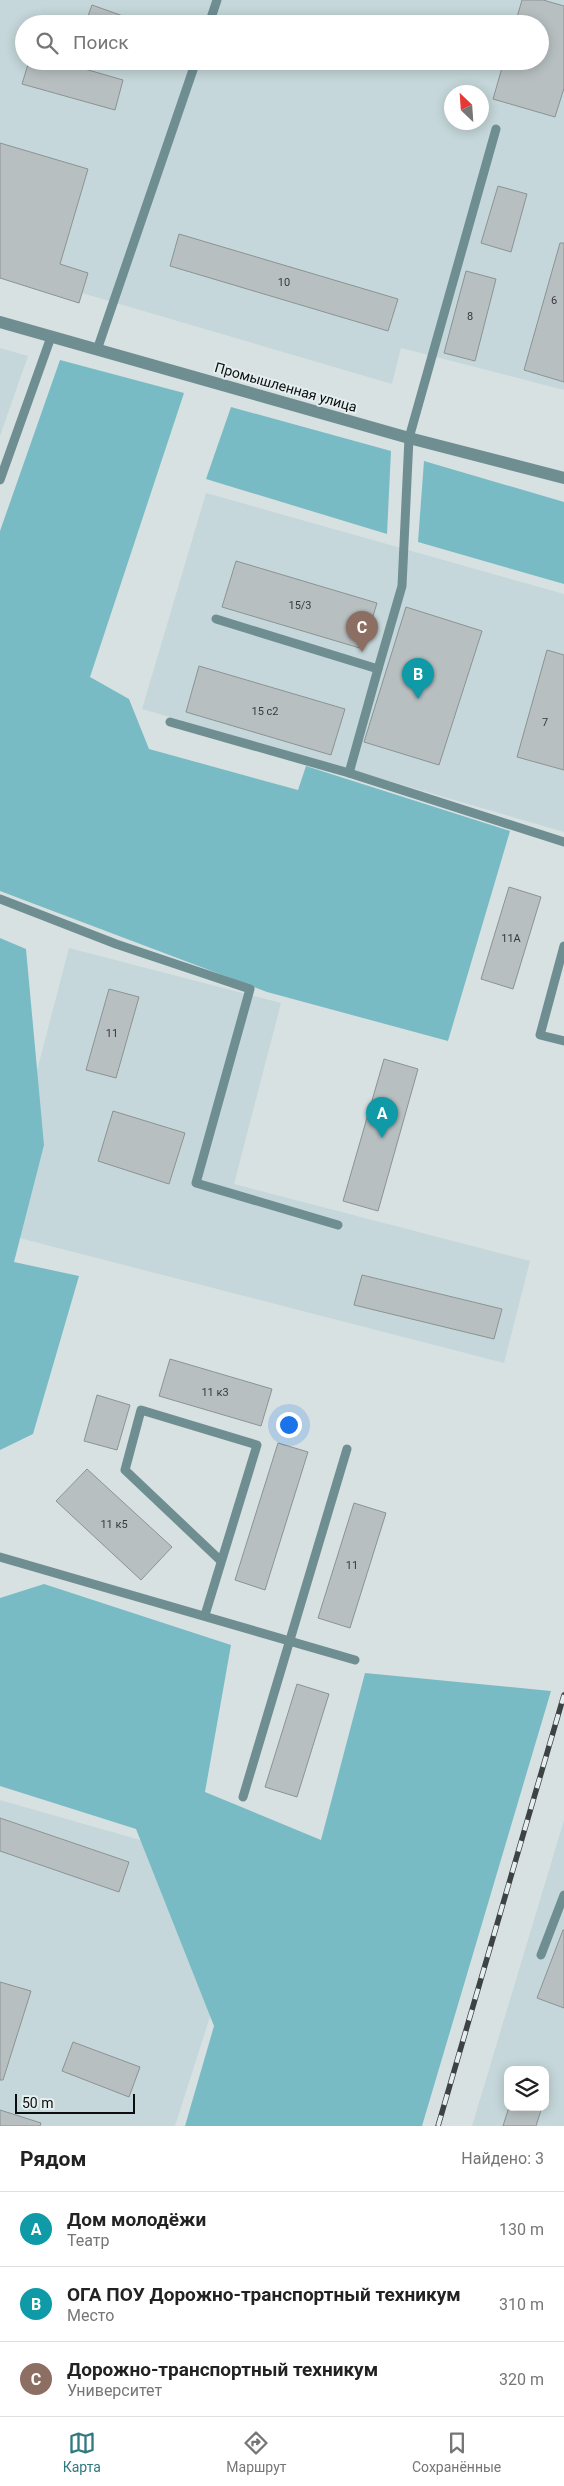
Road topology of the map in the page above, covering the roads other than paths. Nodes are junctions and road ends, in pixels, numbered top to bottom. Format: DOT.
graph roads {
  1 [pos="217,0"];
  2 [pos="212,15"];
  3 [pos="193,70"];
  4 [pos="496,129"];
  5 [pos="0,322"];
  6 [pos="51,337"];
  7 [pos="97,350"];
  8 [pos="409,438"];
  9 [pos="563,475"];
  10 [pos="0,480"];
  11 [pos="216,619"];
  12 [pos="378,669"];
  13 [pos="170,722"];
  14 [pos="349,773"];
  15 [pos="564,842"];
  16 [pos="0,899"];
  17 [pos="564,946"];
  18 [pos="564,1041"];
  19 [pos="338,1225"];
  20 [pos="346,1449"];
  21 [pos="0,1557"];
  22 [pos="221,1561"];
  23 [pos="205,1615"];
  24 [pos="290,1640"];
  25 [pos="355,1660"];
  26 [pos="243,1797"];
  27 [pos="564,1895"];
  28 [pos="541,1954"];
  1 -- 2 [label="lane"];
  3 -- 7 [label="lane"];
  4 -- 8 [label="lane"];
  5 -- 6 [label="street, Промышленная улица"];
  6 -- 7 [label="street, Промышленная улица"];
  6 -- 10 [label="lane"];
  7 -- 8 [label="street, Промышленная улица"];
  8 -- 9 [label="street, Промышленная улица"];
  8 -- 12 [label="lane"];
  11 -- 12 [label="lane"];
  12 -- 14 [label="lane"];
  13 -- 14 [label="lane"];
  14 -- 15 [label="lane"];
  16 -- 19 [label="lane"];
  17 -- 18 [label="lane"];
  20 -- 24 [label="lane"];
  21 -- 23 [label="lane"];
  22 -- 22 [label="lane"];
  22 -- 23 [label="lane"];
  23 -- 24 [label="lane"];
  24 -- 25 [label="lane"];
  24 -- 26 [label="lane"];
  27 -- 28 [label="lane"];
}
